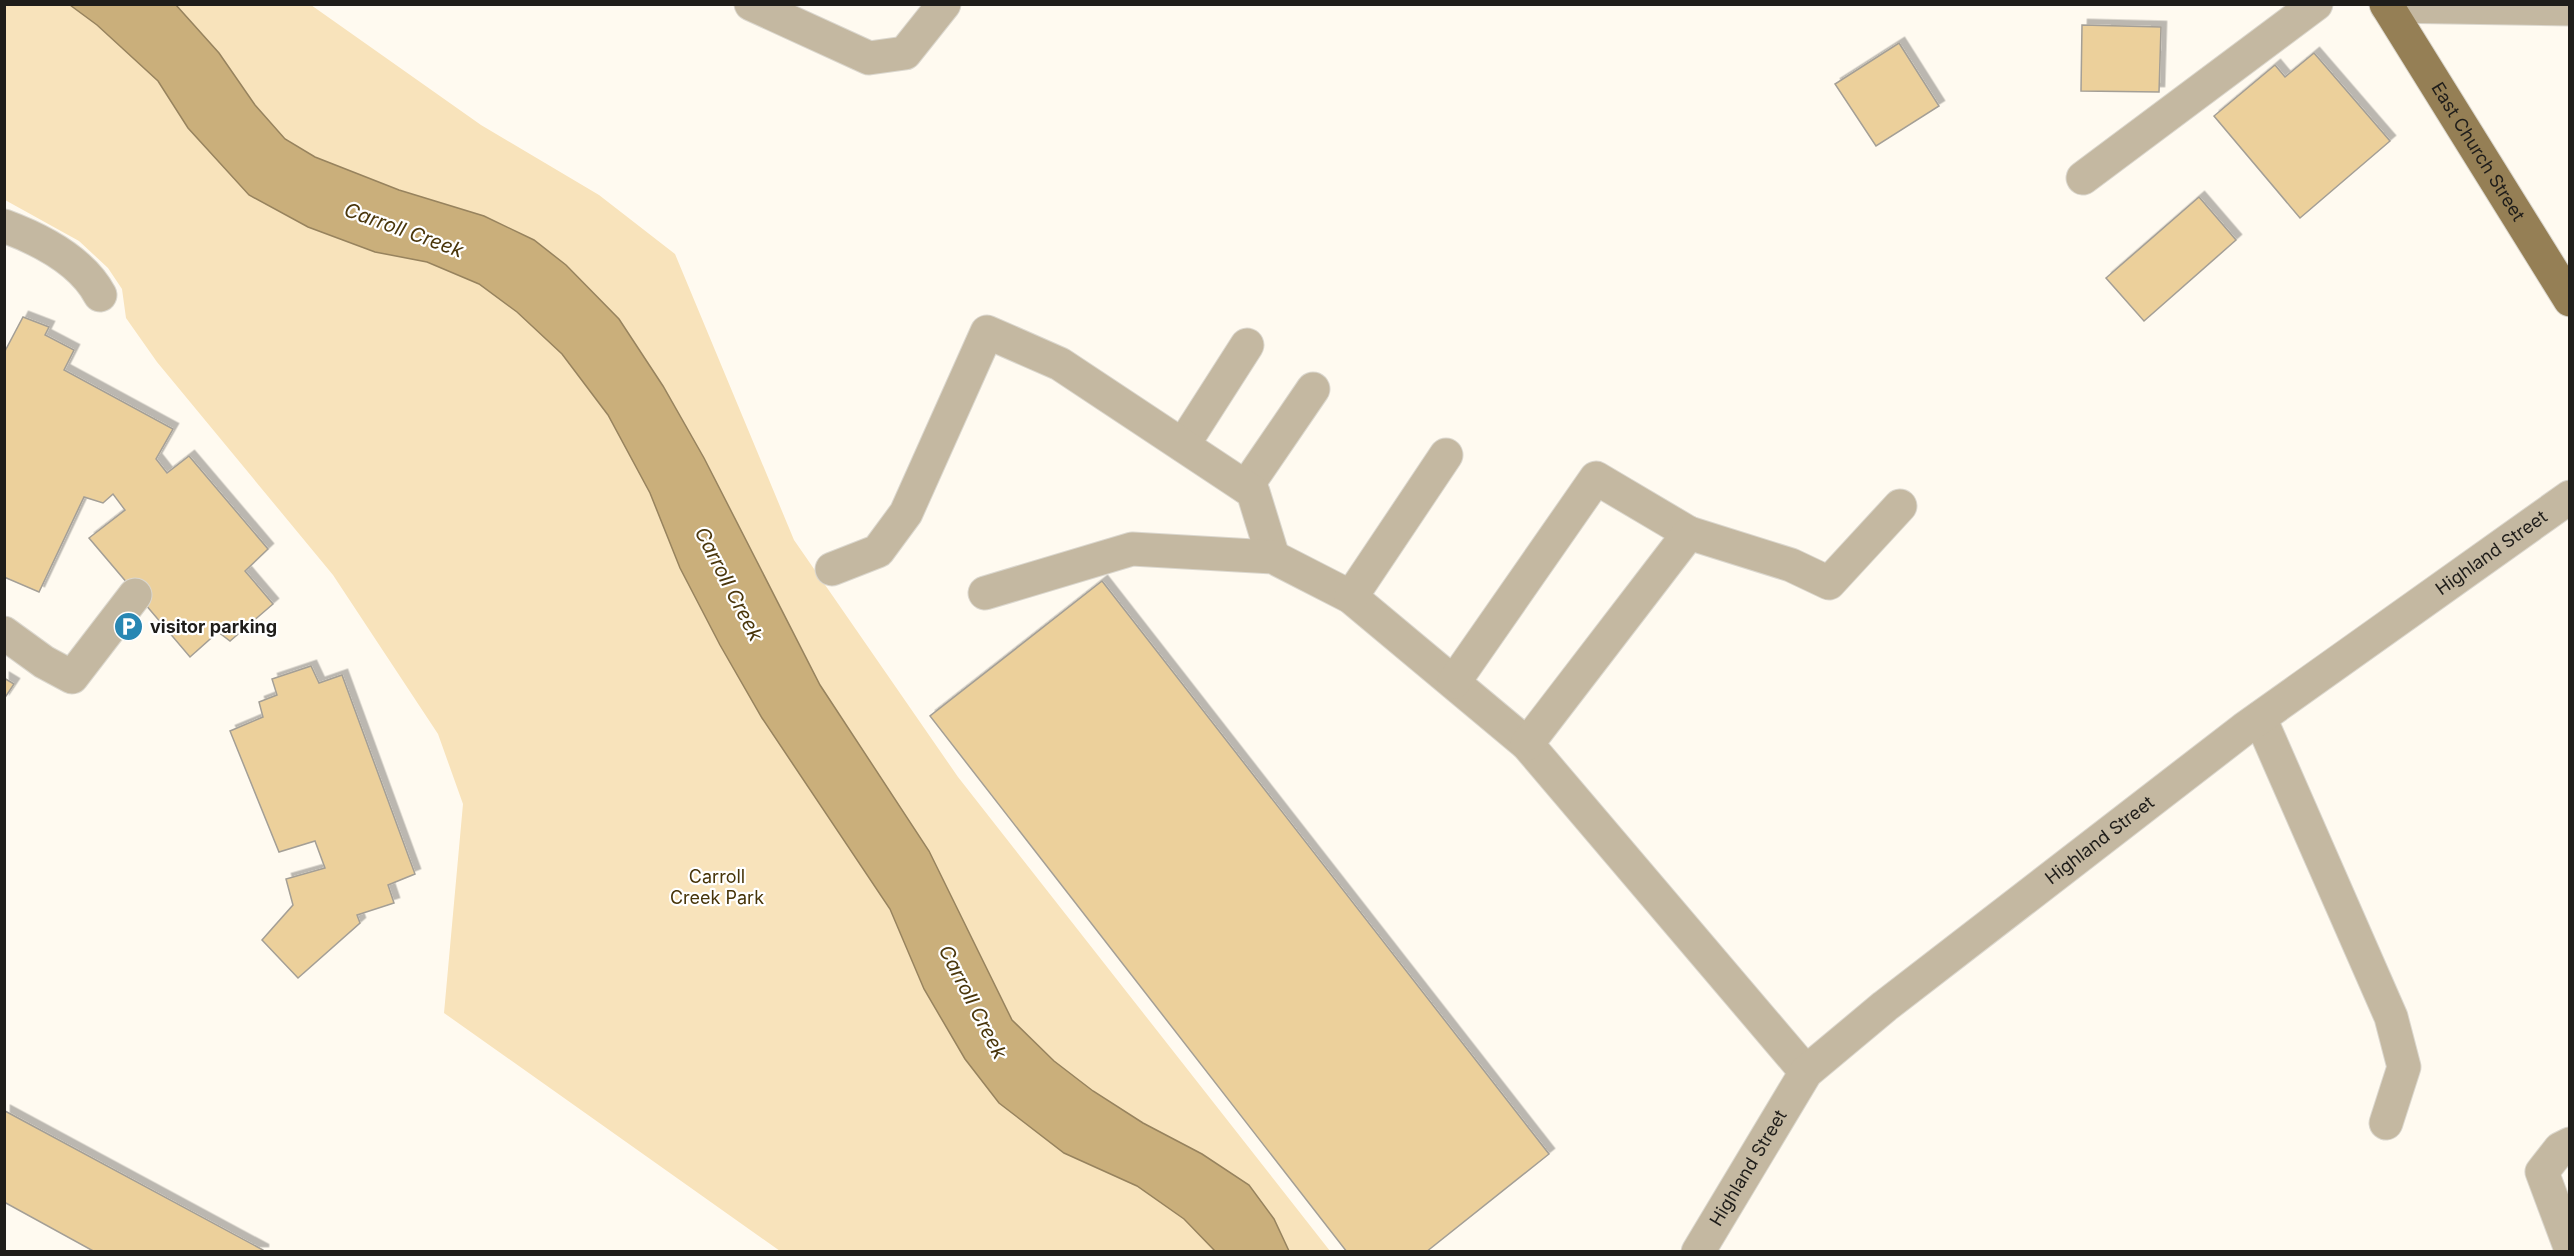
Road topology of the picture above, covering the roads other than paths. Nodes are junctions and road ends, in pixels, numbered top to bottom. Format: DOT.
graph roads {
  1 [pos="751,4"];
  2 [pos="944,4"];
  3 [pos="2316,4"];
  4 [pos="2386,5"];
  5 [pos="2570,9"];
  6 [pos="2084,177"];
  7 [pos="4,226"];
  8 [pos="100,295"];
  9 [pos="2570,300"];
  10 [pos="1246,345"];
  11 [pos="1313,389"];
  12 [pos="1183,445"];
  13 [pos="1446,455"];
  14 [pos="1246,487"];
  15 [pos="2570,497"];
  16 [pos="1900,506"];
  17 [pos="1689,533"];
  18 [pos="1273,557"];
  19 [pos="832,569"];
  20 [pos="985,593"];
  21 [pos="135,596"];
  22 [pos="1351,597"];
  23 [pos="4,633"];
  24 [pos="1454,682"];
  25 [pos="2260,718"];
  26 [pos="1527,744"];
  27 [pos="1806,1072"];
  28 [pos="2386,1123"];
  29 [pos="2570,1143"];
  30 [pos="2570,1247"];
  31 [pos="1698,1251"];
  1 -- 2 [label="street"];
  3 -- 6 [label="street"];
  4 -- 5 [label="street"];
  4 -- 9 [label="main road, East Church Street"];
  7 -- 8 [label="street"];
  10 -- 12 [label="street"];
  11 -- 14 [label="street"];
  12 -- 14 [label="street"];
  12 -- 19 [label="street"];
  13 -- 22 [label="street"];
  14 -- 18 [label="street"];
  15 -- 25 [label="street, Highland Street"];
  16 -- 17 [label="street"];
  17 -- 24 [label="street"];
  17 -- 26 [label="street"];
  18 -- 20 [label="street"];
  18 -- 22 [label="street"];
  21 -- 23 [label="street"];
  22 -- 24 [label="street"];
  24 -- 26 [label="street"];
  25 -- 27 [label="street, Highland Street"];
  25 -- 28 [label="street"];
  26 -- 27 [label="street"];
  27 -- 31 [label="street, Highland Street"];
  29 -- 30 [label="street"];
}
